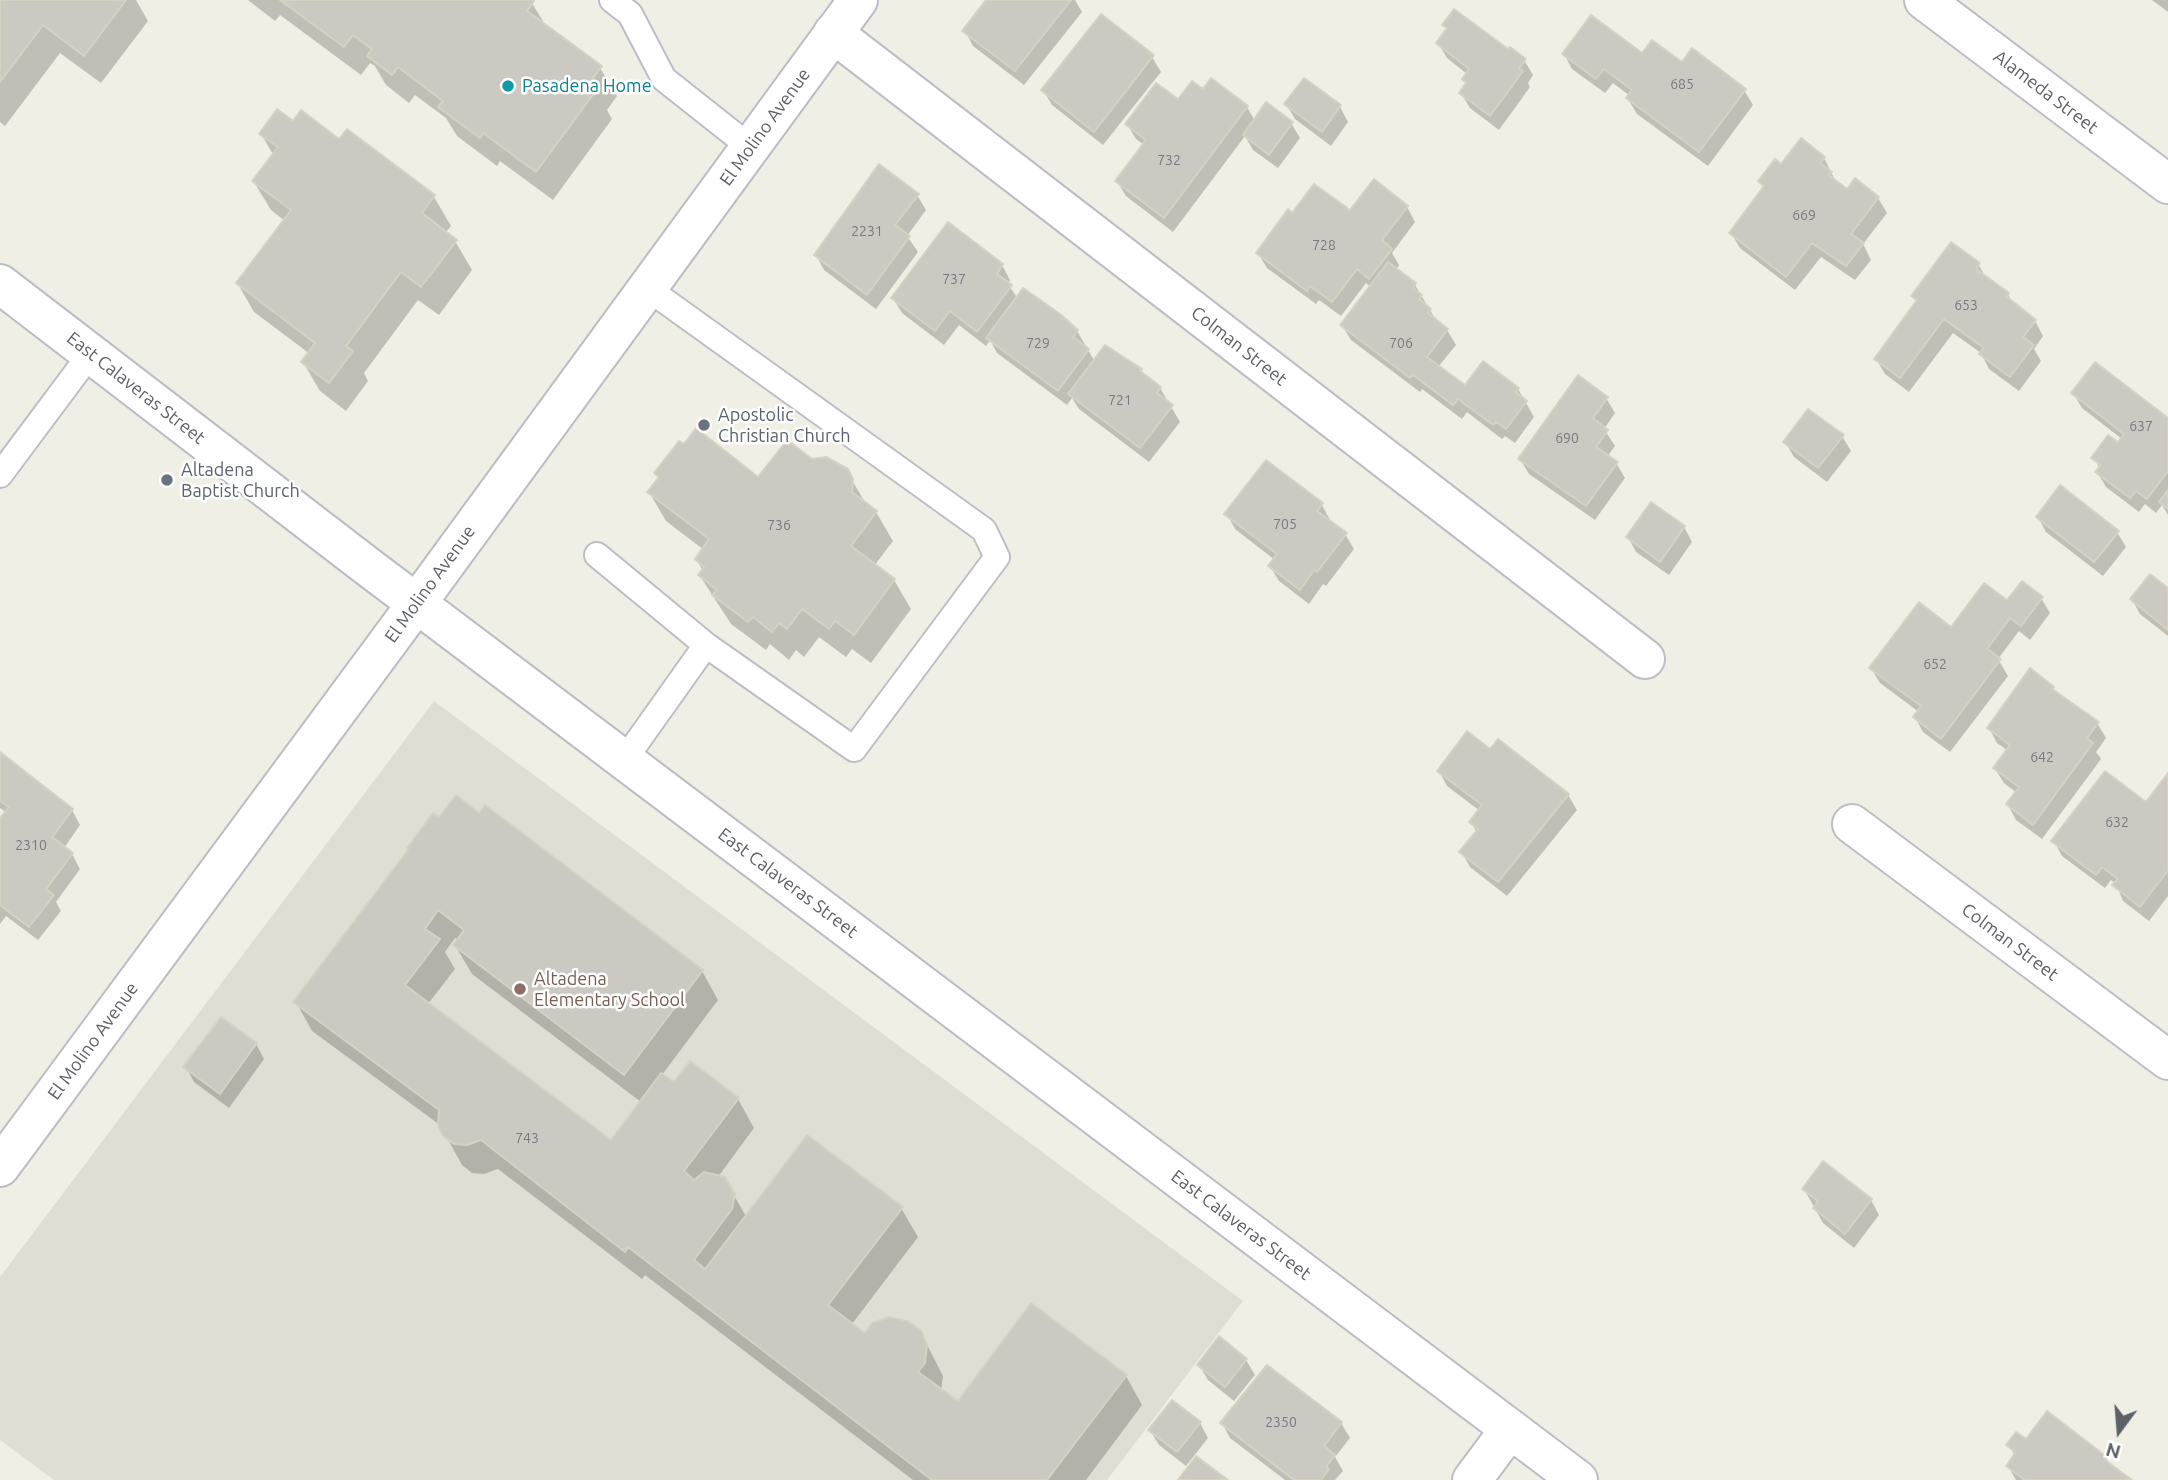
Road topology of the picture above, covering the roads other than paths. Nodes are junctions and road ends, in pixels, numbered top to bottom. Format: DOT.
graph roads {
  1 [pos="612,0"];
  2 [pos="858,0"];
  3 [pos="1923,0"];
  4 [pos="833,33"];
  5 [pos="750,147"];
  6 [pos="2168,184"];
  7 [pos="0,284"];
  8 [pos="647,288"];
  9 [pos="91,353"];
  10 [pos="0,475"];
  11 [pos="597,555"];
  12 [pos="417,603"];
  13 [pos="706,645"];
  14 [pos="1645,659"];
  15 [pos="625,759"];
  16 [pos="1852,824"];
  17 [pos="2168,1060"];
  18 [pos="0,1167"];
  19 [pos="1510,1429"];
  20 [pos="1472,1480"];
  21 [pos="1578,1480"];
  1 -- 5 [label="lane"];
  2 -- 4 [label="street, El Molino Avenue"];
  3 -- 6 [label="street, Alameda Street"];
  4 -- 5 [label="street, El Molino Avenue"];
  4 -- 14 [label="street, Colman Street"];
  5 -- 8 [label="street, El Molino Avenue"];
  7 -- 9 [label="street, East Calaveras Street"];
  8 -- 12 [label="street, El Molino Avenue"];
  8 -- 13 [label="lane"];
  9 -- 10 [label="lane"];
  9 -- 12 [label="street, East Calaveras Street"];
  11 -- 13 [label="lane"];
  12 -- 15 [label="street, East Calaveras Street"];
  12 -- 18 [label="street, El Molino Avenue"];
  13 -- 15 [label="lane"];
  15 -- 19 [label="street, East Calaveras Street"];
  16 -- 17 [label="street, Colman Street"];
  19 -- 20 [label="street"];
  19 -- 21 [label="street, East Calaveras Street"];
}
